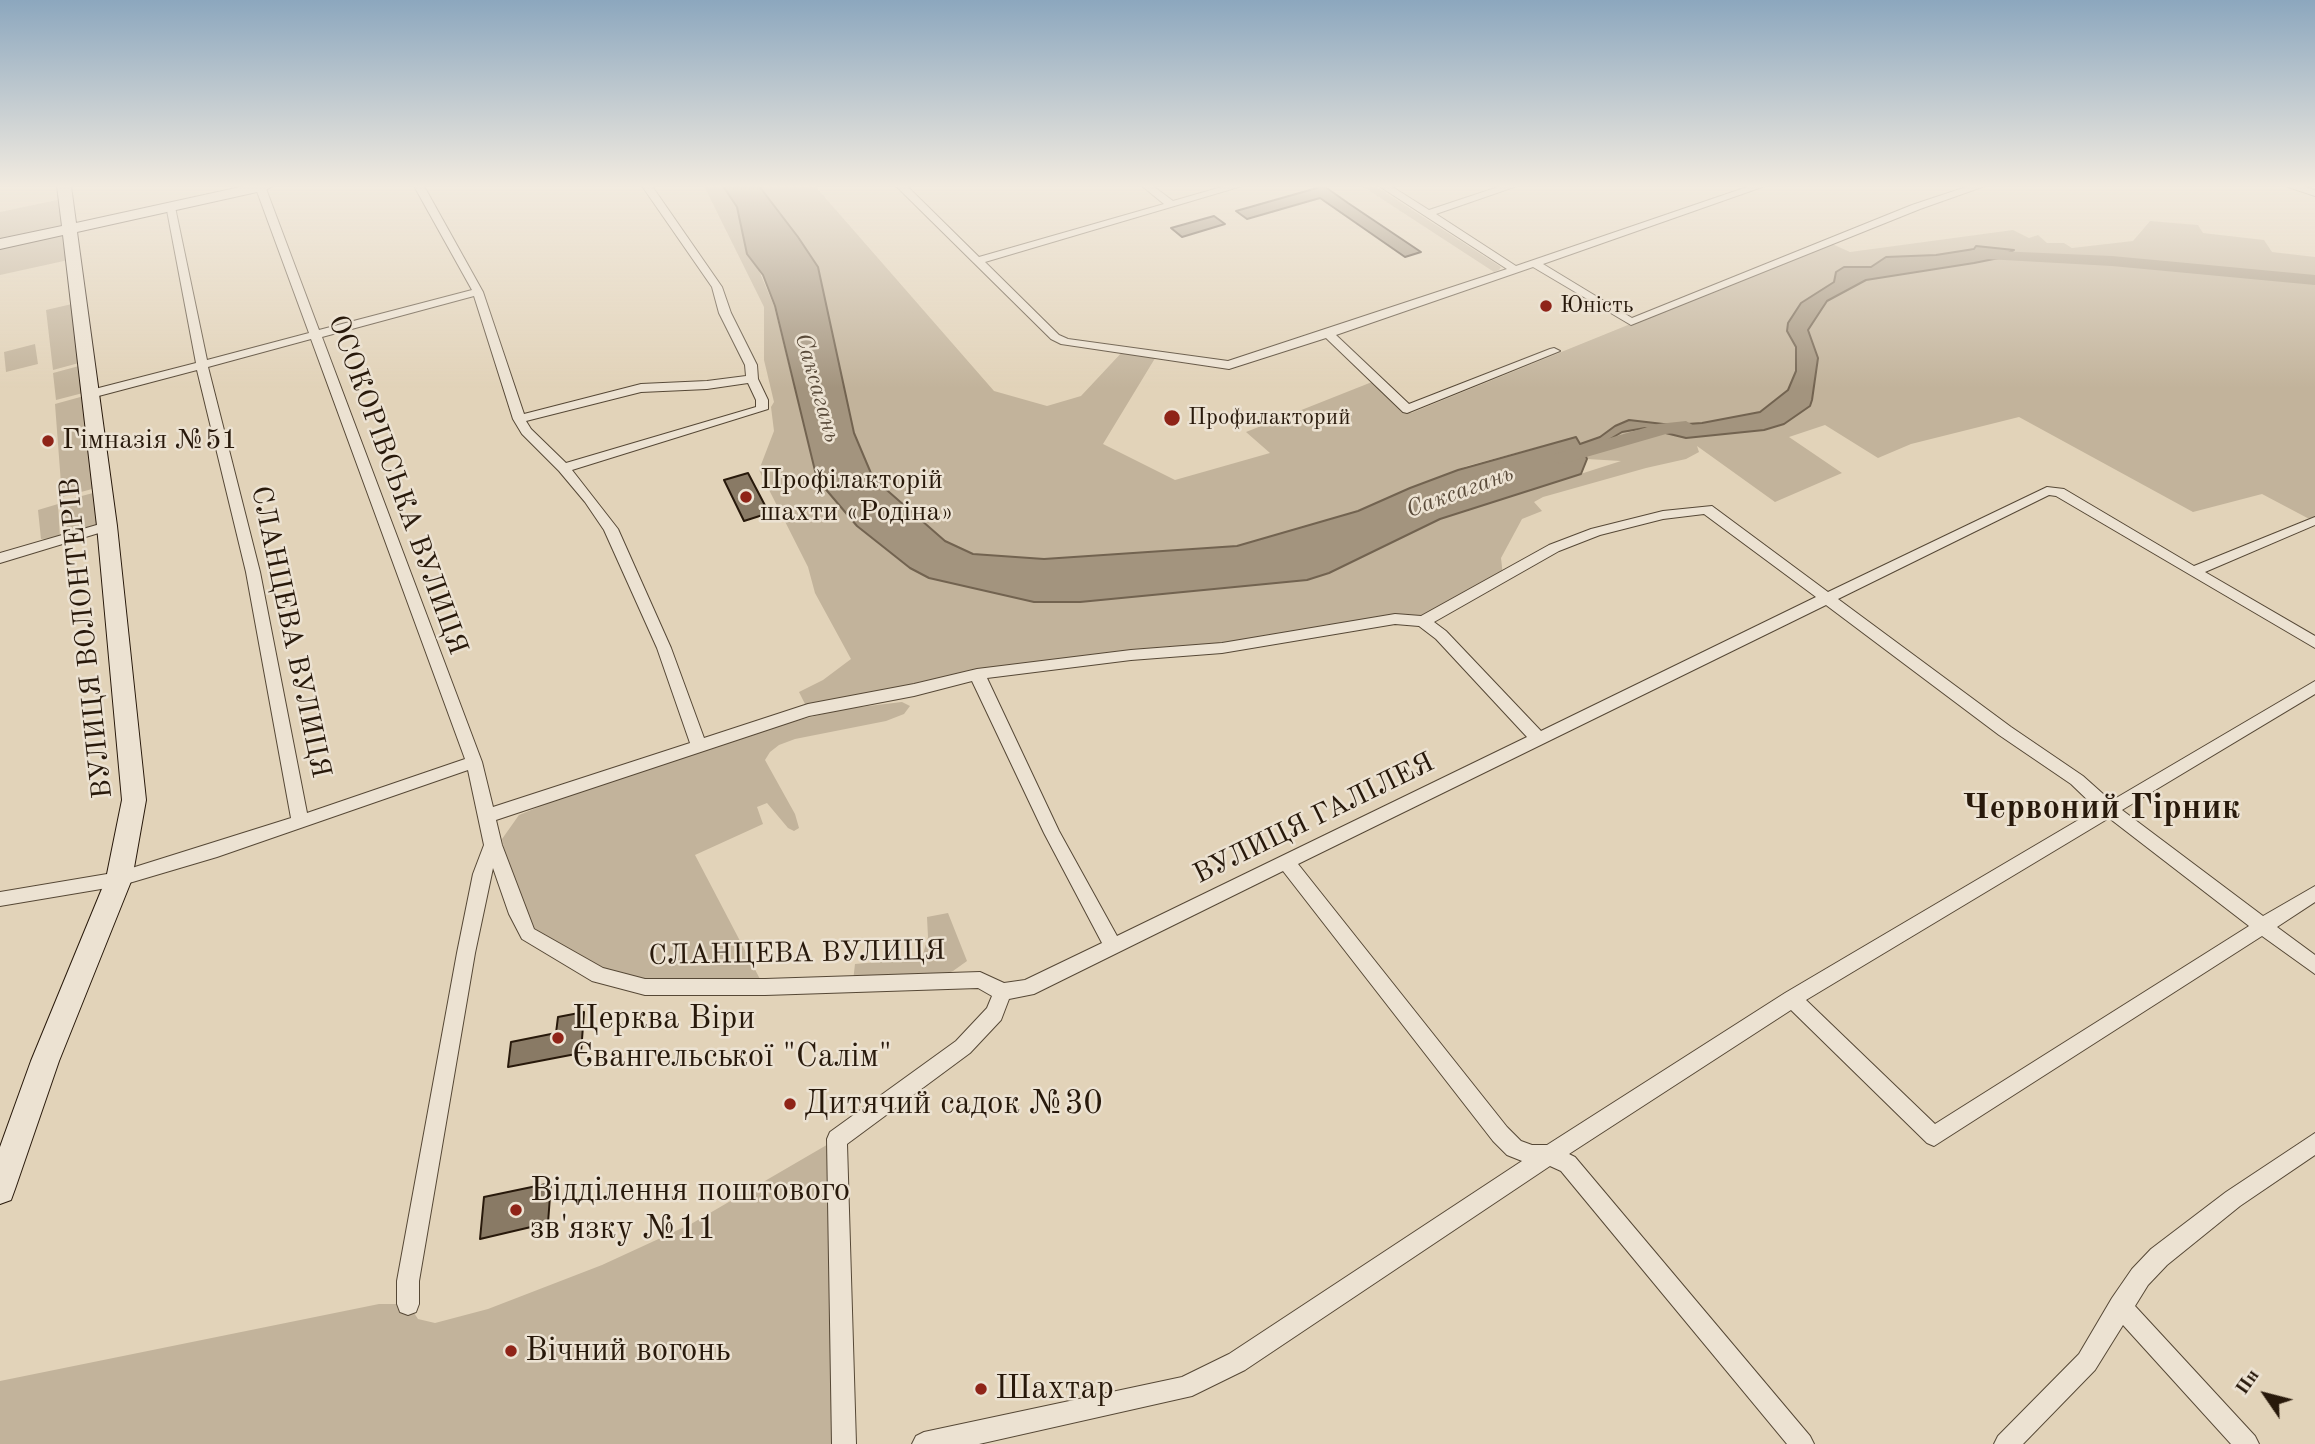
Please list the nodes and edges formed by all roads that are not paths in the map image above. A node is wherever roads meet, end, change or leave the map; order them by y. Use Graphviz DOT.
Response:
graph roads {
  1 [pos="73,253"];
  2 [pos="179,253"];
  3 [pos="286,253"];
  4 [pos="457,253"];
  5 [pos="694,253"];
  6 [pos="969,253"];
  7 [pos="1003,253"];
  8 [pos="1488,253"];
  9 [pos="1562,253"];
  10 [pos="1801,253"];
  11 [pos="977,261"];
  12 [pos="1534,263"];
  13 [pos="1514,270"];
  14 [pos="478,292"];
  15 [pos="1328,334"];
  16 [pos="316,335"];
  17 [pos="1554,351"];
  18 [pos="202,365"];
  19 [pos="752,379"];
  20 [pos="90,394"];
  21 [pos="519,419"];
  22 [pos="564,468"];
  23 [pos="2313,520"];
  24 [pos="107,526"];
  25 [pos="0,558"];
  26 [pos="2194,571"];
  27 [pos="1827,599"];
  28 [pos="1423,621"];
  29 [pos="2315,643"];
  30 [pos="977,674"];
  31 [pos="2315,687"];
  32 [pos="1538,738"];
  33 [pos="699,747"];
  34 [pos="474,762"];
  35 [pos="2109,808"];
  36 [pos="486,816"];
  37 [pos="300,822"];
  38 [pos="493,845"];
  39 [pos="1287,863"];
  40 [pos="119,879"];
  41 [pos="2315,892"];
  42 [pos="0,899"];
  43 [pos="2263,926"];
  44 [pos="1113,946"];
  45 [pos="2315,966"];
  46 [pos="1003,992"];
  47 [pos="1792,999"];
  48 [pos="2315,1143"];
  49 [pos="1549,1155"];
  50 [pos="0,1189"];
  51 [pos="408,1304"];
  52 [pos="2120,1306"];
  53 [pos="844,1444"];
  54 [pos="923,1444"];
  55 [pos="1802,1444"];
  56 [pos="2006,1444"];
  57 [pos="2246,1444"];
  1 -- 20 [label="street, ВУЛИЦЯ ВОЛОНТЕРІВ"];
  2 -- 18 [label="street, СЛАНЦЕВА ВУЛИЦЯ"];
  3 -- 16 [label="street, ОСОКОРІВСЬКА ВУЛИЦЯ"];
  4 -- 14 [label="street"];
  5 -- 19 [label="street"];
  6 -- 11 [label="street"];
  7 -- 11 [label="street"];
  8 -- 13 [label="street"];
  9 -- 12 [label="street"];
  10 -- 12 [label="street"];
  11 -- 15 [label="street"];
  12 -- 13 [label="street"];
  13 -- 15 [label="street"];
  14 -- 16 [label="street"];
  14 -- 21 [label="street"];
  15 -- 17 [label="street"];
  16 -- 18 [label="street"];
  16 -- 34 [label="street, ОСОКОРІВСЬКА ВУЛИЦЯ"];
  18 -- 20 [label="street"];
  18 -- 37 [label="street, СЛАНЦЕВА ВУЛИЦЯ"];
  19 -- 21 [label="street"];
  19 -- 22 [label="street"];
  20 -- 24 [label="street, ВУЛИЦЯ ВОЛОНТЕРІВ"];
  21 -- 22 [label="street"];
  22 -- 33 [label="street"];
  23 -- 26 [label="street"];
  24 -- 25 [label="street"];
  24 -- 40 [label="street, ВУЛИЦЯ ВОЛОНТЕРІВ"];
  26 -- 27 [label="street, ВУЛИЦЯ ГАЛІЛЕЯ"];
  26 -- 29 [label="street"];
  27 -- 28 [label="street"];
  27 -- 32 [label="street, ВУЛИЦЯ ГАЛІЛЕЯ"];
  27 -- 35 [label="street"];
  28 -- 30 [label="street"];
  28 -- 32 [label="street"];
  30 -- 33 [label="street"];
  30 -- 44 [label="street"];
  31 -- 35 [label="street"];
  32 -- 39 [label="street, ВУЛИЦЯ ГАЛІЛЕЯ"];
  33 -- 36 [label="street"];
  34 -- 36 [label="street, СЛАНЦЕВА ВУЛИЦЯ"];
  34 -- 37 [label="street, СЛАНЦЕВА ВУЛИЦЯ"];
  35 -- 43 [label="street"];
  35 -- 47 [label="street"];
  36 -- 38 [label="street, СЛАНЦЕВА ВУЛИЦЯ"];
  37 -- 40 [label="street, СЛАНЦЕВА ВУЛИЦЯ"];
  38 -- 46 [label="street, СЛАНЦЕВА ВУЛИЦЯ"];
  38 -- 51 [label="street"];
  39 -- 44 [label="street, ВУЛИЦЯ ГАЛІЛЕЯ"];
  39 -- 49 [label="street"];
  40 -- 42 [label="street, СЛАНЦЕВА ВУЛИЦЯ"];
  40 -- 50 [label="street, ВУЛИЦЯ ВОЛОНТЕРІВ"];
  41 -- 43 [label="street"];
  43 -- 45 [label="street"];
  43 -- 47 [label="street"];
  44 -- 46 [label="street, ВУЛИЦЯ ГАЛІЛЕЯ"];
  46 -- 53 [label="street"];
  47 -- 49 [label="street"];
  48 -- 52 [label="street"];
  49 -- 54 [label="street"];
  49 -- 55 [label="street"];
  52 -- 56 [label="street"];
  52 -- 57 [label="street"];
}
